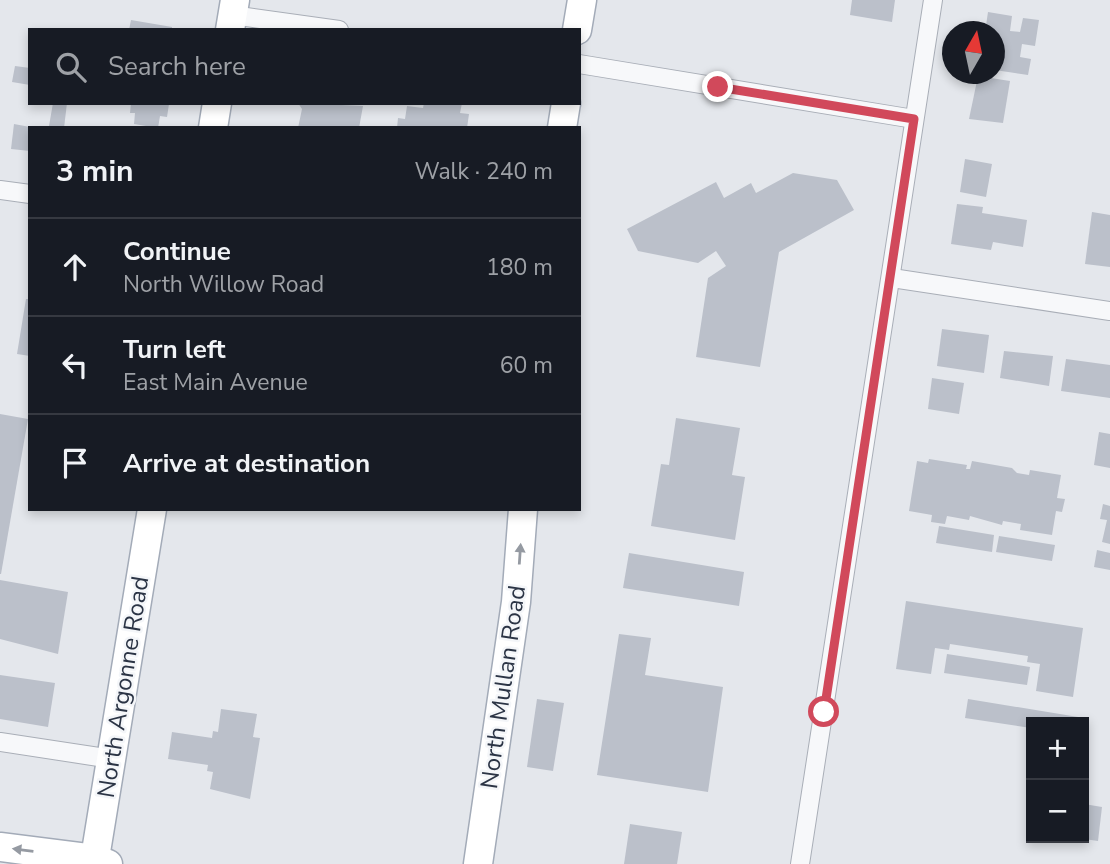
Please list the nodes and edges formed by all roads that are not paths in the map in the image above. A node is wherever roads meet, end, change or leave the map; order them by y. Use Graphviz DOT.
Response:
graph roads {
  1 [pos="582,0"];
  2 [pos="933,0"];
  3 [pos="232,15"];
  4 [pos="324,28"];
  5 [pos="577,28"];
  6 [pos="581,64"];
  7 [pos="217,105"];
  8 [pos="566,105"];
  9 [pos="914,119"];
  10 [pos="213,126"];
  11 [pos="562,126"];
  12 [pos="0,190"];
  13 [pos="28,194"];
  14 [pos="892,278"];
  15 [pos="1110,311"];
  16 [pos="152,511"];
  17 [pos="523,511"];
  18 [pos="0,742"];
  19 [pos="112,759"];
  20 [pos="0,847"];
  21 [pos="99,862"];
  22 [pos="478,864"];
  23 [pos="800,864"];
  1 -- 5 [label="main road"];
  2 -- 9 [label="street"];
  3 -- 4 [label="street"];
  6 -- 9 [label="street"];
  7 -- 10 [label="main road"];
  8 -- 11 [label="main road"];
  9 -- 14 [label="street"];
  12 -- 13 [label="street"];
  14 -- 15 [label="street"];
  14 -- 23 [label="street"];
  16 -- 19 [label="main road, North Argonne Road"];
  22 -- 17 [label="main road, North Mullan Road, one-way"];
  18 -- 19 [label="street"];
  19 -- 21 [label="main road, North Argonne Road"];
  21 -- 20 [label="main road, one-way"];
}
